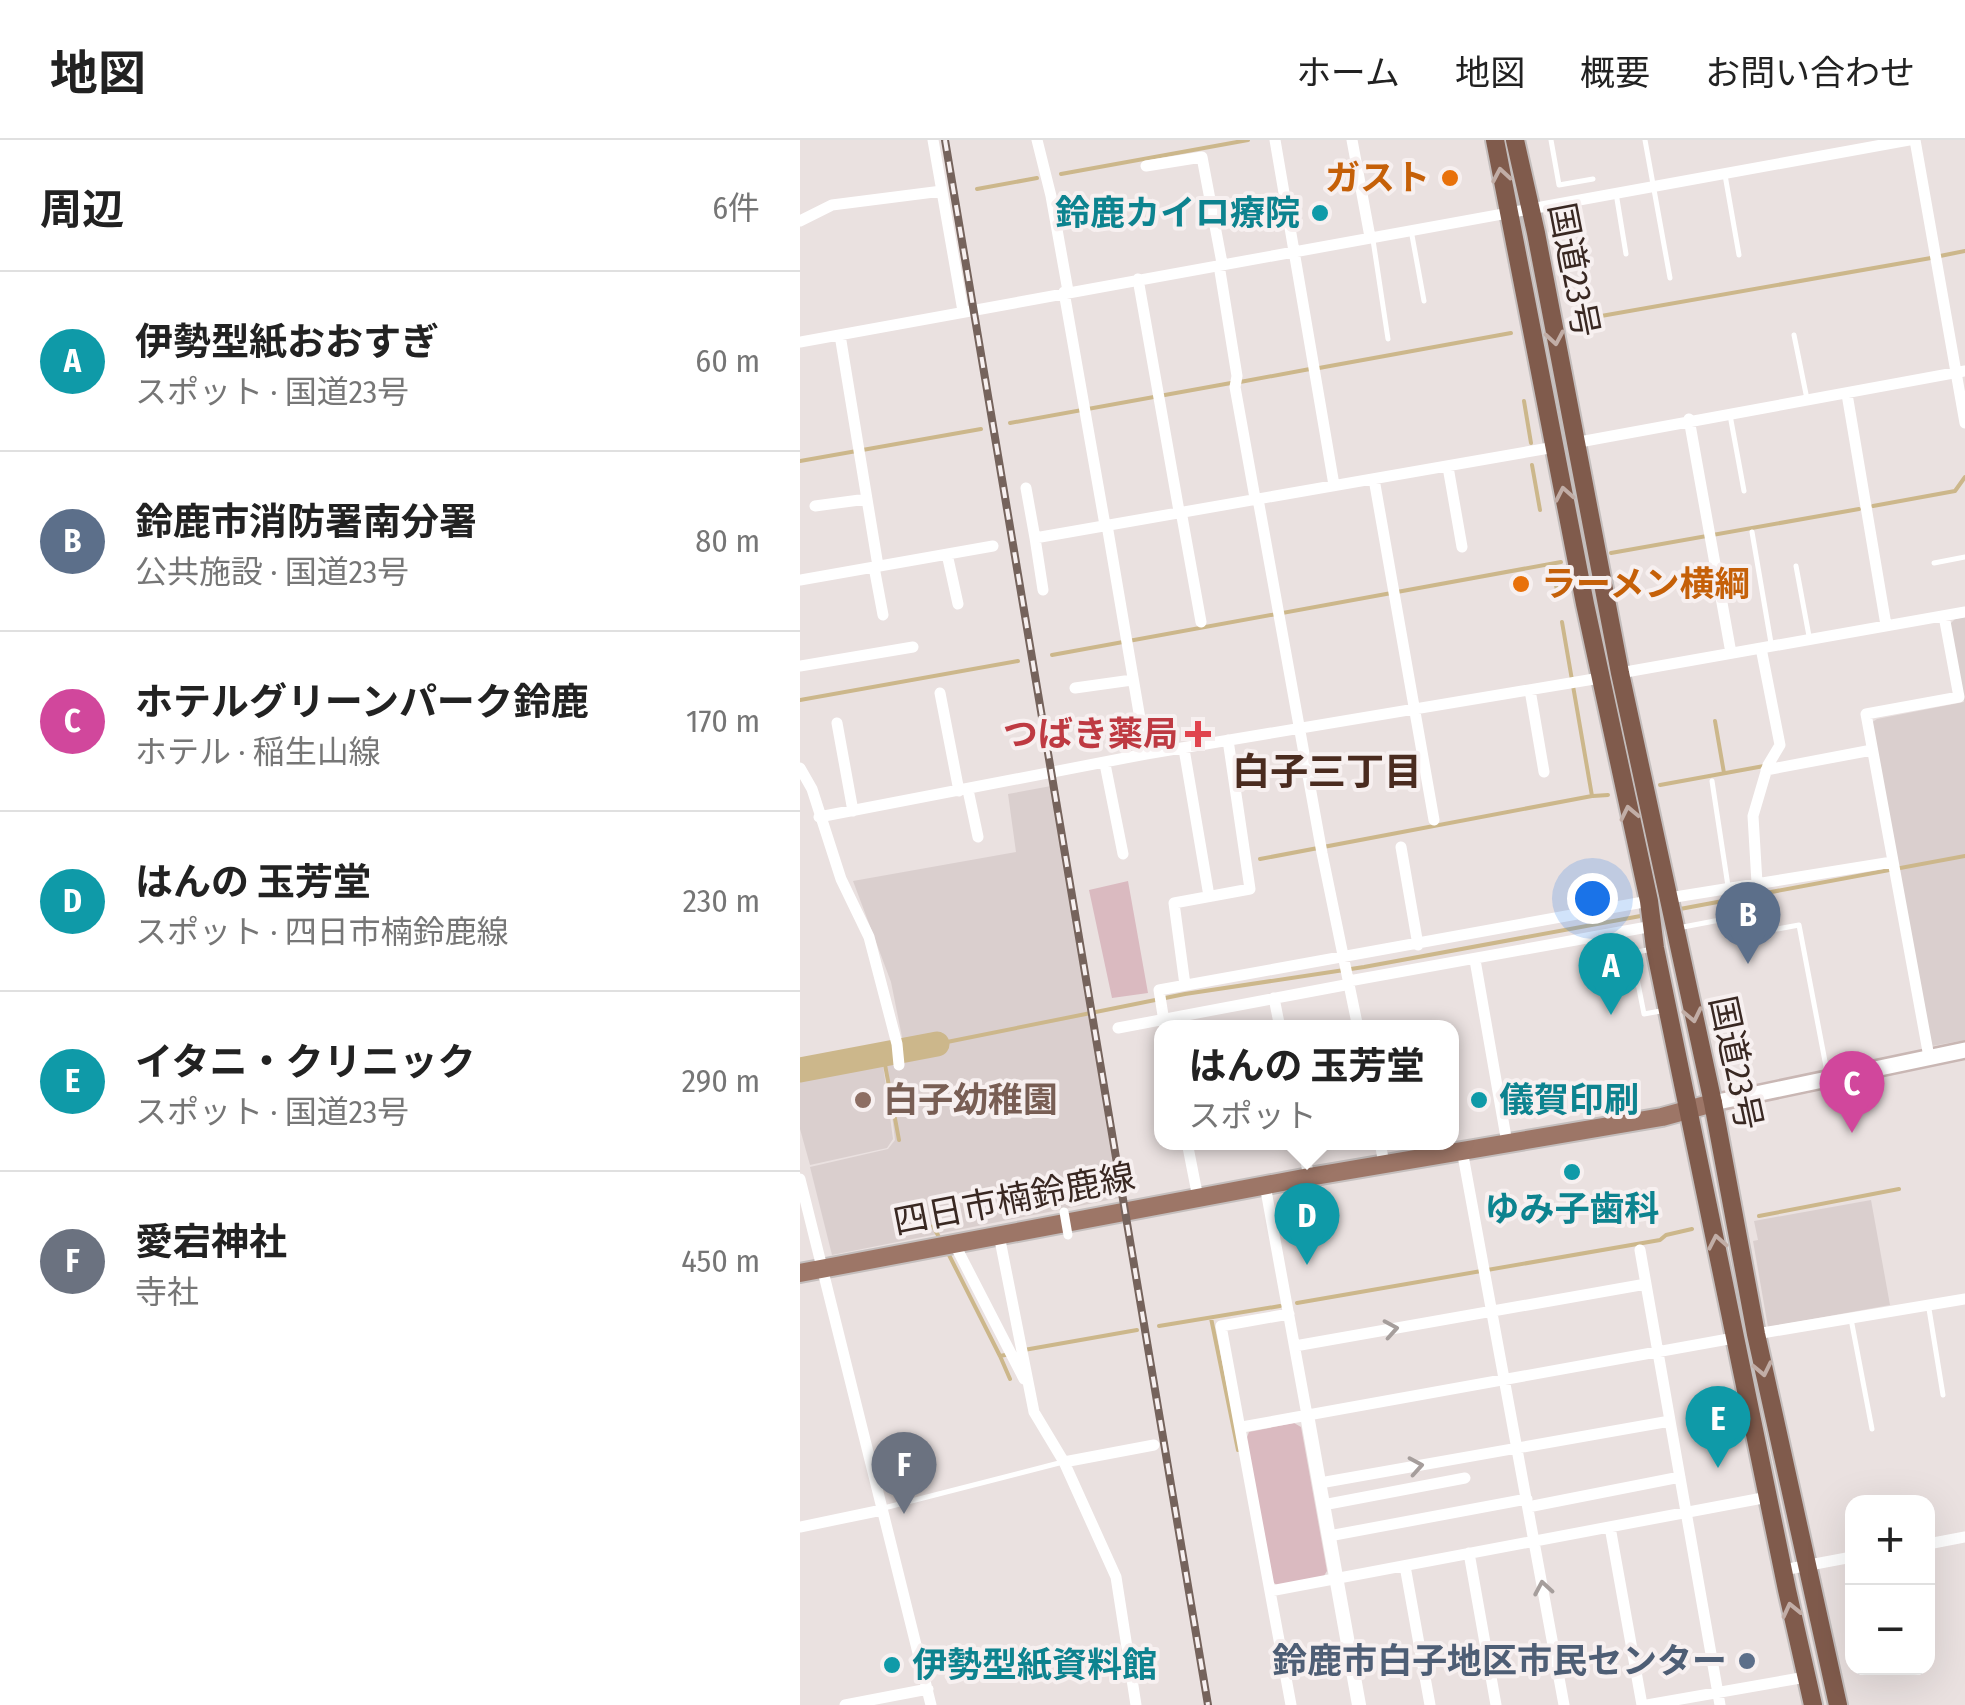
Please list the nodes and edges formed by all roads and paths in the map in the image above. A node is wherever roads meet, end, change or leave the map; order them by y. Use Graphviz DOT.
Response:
graph roads {
  1 [pos="933,140"];
  2 [pos="1036,140"];
  3 [pos="1352,140"];
  4 [pos="1495,140"];
  5 [pos="1515,140"];
  6 [pos="1551,140"];
  7 [pos="1645,140"];
  8 [pos="1912,140"];
  9 [pos="1276,142"];
  10 [pos="1146,166"];
  11 [pos="1725,174"];
  12 [pos="1593,179"];
  13 [pos="1654,187"];
  14 [pos="942,191"];
  15 [pos="1616,193"];
  16 [pos="1528,209"];
  17 [pos="1508,212"];
  18 [pos="800,221"];
  19 [pos="1411,230"];
  20 [pos="1371,237"];
  21 [pos="1294,250"];
  22 [pos="1626,254"];
  23 [pos="1739,255"];
  24 [pos="1220,264"];
  25 [pos="1670,278"];
  26 [pos="1138,279"];
  27 [pos="1066,292"];
  28 [pos="1424,301"];
  29 [pos="963,311"];
  30 [pos="1794,335"];
  31 [pos="840,336"];
  32 [pos="1388,339"];
  33 [pos="800,342"];
  34 [pos="1961,372"];
  35 [pos="1847,394"];
  36 [pos="1807,399"];
  37 [pos="1730,412"];
  38 [pos="1689,419"];
  39 [pos="1965,423"];
  40 [pos="1574,442"];
  41 [pos="1555,448"];
  42 [pos="1448,467"];
  43 [pos="1374,479"];
  44 [pos="1334,485"];
  45 [pos="1026,488"];
  46 [pos="1744,491"];
  47 [pos="867,499"];
  48 [pos="1257,499"];
  49 [pos="816,506"];
  50 [pos="1180,511"];
  51 [pos="1106,525"];
  52 [pos="1752,532"];
  53 [pos="1034,538"];
  54 [pos="992,546"];
  55 [pos="1462,547"];
  56 [pos="947,554"];
  57 [pos="1965,556"];
  58 [pos="1934,562"];
  59 [pos="876,566"];
  60 [pos="1796,566"];
  61 [pos="800,580"];
  62 [pos="1043,590"];
  63 [pos="958,604"];
  64 [pos="1965,612"];
  65 [pos="883,615"];
  66 [pos="1944,616"];
  67 [pos="1201,622"];
  68 [pos="1886,625"];
  69 [pos="1809,639"];
  70 [pos="913,647"];
  71 [pos="1766,647"];
  72 [pos="1732,653"];
  73 [pos="800,666"];
  74 [pos="1620,674"];
  75 [pos="1600,678"];
  76 [pos="1132,680"];
  77 [pos="1075,688"];
  78 [pos="1530,690"];
  79 [pos="940,693"];
  80 [pos="1416,710"];
  81 [pos="837,722"];
  82 [pos="1300,730"];
  83 [pos="1228,740"];
  84 [pos="1184,748"];
  85 [pos="1872,750"];
  86 [pos="1146,754"];
  87 [pos="1106,764"];
  88 [pos="800,768"];
  89 [pos="1766,770"];
  90 [pos="1544,772"];
  91 [pos="1712,781"];
  92 [pos="964,790"];
  93 [pos="853,810"];
  94 [pos="819,817"];
  95 [pos="1434,820"];
  96 [pos="978,837"];
  97 [pos="1402,847"];
  98 [pos="1123,854"];
  99 [pos="1892,862"];
  100 [pos="1758,883"];
  101 [pos="1729,888"];
  102 [pos="1209,896"];
  103 [pos="1650,912"];
  104 [pos="1672,912"];
  105 [pos="1418,944"];
  106 [pos="1344,958"];
  107 [pos="1475,960"];
  108 [pos="1349,981"];
  109 [pos="1186,985"];
  110 [pos="1274,998"];
  111 [pos="1164,1020"];
  112 [pos="1278,1020"];
  113 [pos="1356,1020"];
  114 [pos="1154,1022"];
  115 [pos="1118,1028"];
  116 [pos="1965,1050"];
  117 [pos="1929,1057"];
  118 [pos="899,1066"];
  119 [pos="1828,1080"];
  120 [pos="1713,1103"];
  121 [pos="1690,1108"];
  122 [pos="1507,1142"];
  123 [pos="1189,1150"];
  124 [pos="1304,1150"];
  125 [pos="1381,1150"];
  126 [pos="1462,1150"];
  127 [pos="1384,1164"];
  128 [pos="1309,1177"];
  129 [pos="800,1179"];
  130 [pos="1265,1185"];
  131 [pos="1198,1198"];
  132 [pos="820,1200"];
  133 [pos="807,1205"];
  134 [pos="1064,1212"];
  135 [pos="1068,1234"];
  136 [pos="1000,1235"];
  137 [pos="954,1244"];
  138 [pos="1640,1250"];
  139 [pos="823,1268"];
  140 [pos="800,1273"];
  141 [pos="1646,1284"];
  142 [pos="1965,1299"];
  143 [pos="1928,1306"];
  144 [pos="1288,1309"];
  145 [pos="1492,1311"];
  146 [pos="1852,1318"];
  147 [pos="1756,1334"];
  148 [pos="1734,1338"];
  149 [pos="1295,1346"];
  150 [pos="1657,1351"];
  151 [pos="1015,1352"];
  152 [pos="1504,1378"];
  153 [pos="1943,1395"];
  154 [pos="1307,1416"];
  155 [pos="1670,1420"];
  156 [pos="1242,1427"];
  157 [pos="1872,1429"];
  158 [pos="1154,1445"];
  159 [pos="1517,1448"];
  160 [pos="1064,1462"];
  161 [pos="1465,1478"];
  162 [pos="1680,1478"];
  163 [pos="1320,1483"];
  164 [pos="1768,1497"];
  165 [pos="1528,1503"];
  166 [pos="1323,1505"];
  167 [pos="882,1510"];
  168 [pos="1686,1512"];
  169 [pos="800,1527"];
  170 [pos="1610,1527"];
  171 [pos="1329,1536"];
  172 [pos="1965,1538"];
  173 [pos="1534,1540"];
  174 [pos="1935,1543"];
  175 [pos="1468,1553"];
  176 [pos="1845,1558"];
  177 [pos="1405,1566"];
  178 [pos="1806,1566"];
  179 [pos="1783,1570"];
  180 [pos="1336,1579"];
  181 [pos="1270,1591"];
  182 [pos="1806,1677"];
  183 [pos="928,1688"];
  184 [pos="1719,1698"];
  185 [pos="844,1705"];
  186 [pos="931,1705"];
  187 [pos="1136,1705"];
  188 [pos="1291,1705"];
  189 [pos="1359,1705"];
  190 [pos="1430,1705"];
  191 [pos="1496,1705"];
  192 [pos="1564,1705"];
  193 [pos="1645,1705"];
  194 [pos="1814,1705"];
  195 [pos="1838,1705"];
  1 -- 14 [label="street"];
  2 -- 27 [label="street"];
  3 -- 20 [label="street"];
  17 -- 4 [label="highway, 国道23号, one-way"];
  5 -- 16 [label="highway, 国道23号"];
  6 -- 12 [label="lane"];
  7 -- 13 [label="lane"];
  8 -- 11 [label="street"];
  8 -- 34 [label="street"];
  9 -- 21 [label="street"];
  10 -- 24 [label="street"];
  11 -- 13 [label="street"];
  11 -- 23 [label="lane"];
  13 -- 15 [label="street"];
  13 -- 25 [label="lane"];
  14 -- 18 [label="street"];
  14 -- 29 [label="street"];
  15 -- 16 [label="street"];
  15 -- 22 [label="lane"];
  16 -- 17 [label="street"];
  16 -- 40 [label="highway, 国道23号, one-way"];
  17 -- 19 [label="street"];
  17 -- 41 [label="highway, 国道23号"];
  19 -- 20 [label="street"];
  19 -- 28 [label="lane"];
  20 -- 21 [label="street"];
  20 -- 32 [label="lane"];
  21 -- 24 [label="street"];
  21 -- 44 [label="street"];
  24 -- 26 [label="street"];
  24 -- 48 [label="street"];
  26 -- 27 [label="street"];
  26 -- 50 [label="street"];
  27 -- 29 [label="street"];
  27 -- 51 [label="street"];
  29 -- 31 [label="street"];
  30 -- 36 [label="lane"];
  31 -- 33 [label="street"];
  31 -- 47 [label="street"];
  34 -- 35 [label="street"];
  34 -- 39 [label="street"];
  35 -- 36 [label="street"];
  35 -- 68 [label="street"];
  36 -- 37 [label="street"];
  37 -- 38 [label="street"];
  37 -- 46 [label="lane"];
  38 -- 40 [label="street"];
  38 -- 72 [label="street"];
  40 -- 74 [label="highway, 国道23号"];
  41 -- 42 [label="street"];
  75 -- 41 [label="highway, 国道23号, one-way"];
  42 -- 43 [label="street"];
  42 -- 55 [label="street"];
  43 -- 44 [label="street"];
  43 -- 80 [label="street"];
  44 -- 48 [label="street"];
  45 -- 53 [label="street"];
  47 -- 49 [label="street"];
  47 -- 59 [label="street"];
  48 -- 50 [label="street"];
  48 -- 82 [label="street"];
  50 -- 51 [label="street"];
  50 -- 67 [label="street"];
  51 -- 53 [label="street"];
  51 -- 76 [label="street"];
  52 -- 71 [label="lane"];
  53 -- 62 [label="street"];
  54 -- 56 [label="street"];
  56 -- 59 [label="street"];
  56 -- 63 [label="street"];
  57 -- 58 [label="lane"];
  59 -- 61 [label="street"];
  59 -- 65 [label="street"];
  60 -- 69 [label="lane"];
  64 -- 66 [label="street"];
  66 -- 68 [label="street"];
  66 -- 85 [label="street"];
  68 -- 69 [label="street"];
  69 -- 71 [label="street"];
  70 -- 73 [label="street"];
  71 -- 72 [label="street"];
  71 -- 89 [label="street"];
  72 -- 74 [label="street"];
  74 -- 104 [label="highway, 国道23号"];
  75 -- 78 [label="street"];
  103 -- 75 [label="highway, 国道23号, one-way"];
  76 -- 77 [label="street"];
  76 -- 86 [label="street"];
  78 -- 80 [label="street"];
  78 -- 90 [label="street"];
  79 -- 92 [label="street"];
  80 -- 82 [label="street"];
  80 -- 95 [label="street"];
  81 -- 93 [label="street"];
  82 -- 83 [label="street"];
  82 -- 106 [label="street"];
  83 -- 84 [label="street"];
  83 -- 102 [label="street"];
  84 -- 86 [label="street"];
  84 -- 102 [label="street"];
  85 -- 89 [label="street"];
  85 -- 99 [label="street"];
  86 -- 87 [label="street"];
  87 -- 92 [label="street"];
  87 -- 98 [label="street"];
  88 -- 94 [label="street"];
  89 -- 100 [label="street"];
  91 -- 101 [label="lane"];
  92 -- 93 [label="street"];
  92 -- 96 [label="street"];
  93 -- 94 [label="street"];
  94 -- 118 [label="street"];
  97 -- 105 [label="street"];
  99 -- 100 [label="street"];
  99 -- 117 [label="street"];
  100 -- 101 [label="street"];
  101 -- 104 [label="street"];
  102 -- 109 [label="street"];
  103 -- 105 [label="street"];
  103 -- 107 [label="street"];
  103 -- 121 [label="highway, 国道23号"];
  104 -- 119 [label="lane"];
  104 -- 120 [label="highway, 国道23号, one-way"];
  105 -- 106 [label="street"];
  106 -- 108 [label="street"];
  106 -- 109 [label="street"];
  107 -- 108 [label="street"];
  107 -- 122 [label="street"];
  108 -- 110 [label="street"];
  108 -- 113 [label="street"];
  109 -- 111 [label="street"];
  110 -- 111 [label="street"];
  110 -- 112 [label="street"];
  114 -- 115 [label="street"];
  116 -- 117 [label="main road"];
  117 -- 119 [label="main road"];
  119 -- 120 [label="main road"];
  120 -- 121 [label="main road, 四日市楠鈴鹿線"];
  120 -- 147 [label="highway, 国道23号"];
  121 -- 122 [label="main road, 四日市楠鈴鹿線"];
  148 -- 121 [label="highway, 国道23号, one-way"];
  122 -- 126 [label="main road, 四日市楠鈴鹿線"];
  123 -- 131 [label="street"];
  124 -- 128 [label="street"];
  125 -- 127 [label="street"];
  126 -- 127 [label="main road, 四日市楠鈴鹿線"];
  126 -- 145 [label="street"];
  127 -- 128 [label="main road, 四日市楠鈴鹿線"];
  128 -- 130 [label="main road, 四日市楠鈴鹿線"];
  129 -- 133 [label="street"];
  130 -- 131 [label="main road, 四日市楠鈴鹿線"];
  130 -- 144 [label="street"];
  131 -- 136 [label="main road, 四日市楠鈴鹿線"];
  132 -- 133 [label="lane"];
  133 -- 139 [label="street"];
  134 -- 135 [label="street, bridge"];
  136 -- 137 [label="main road, 四日市楠鈴鹿線"];
  136 -- 151 [label="street"];
  137 -- 139 [label="main road, 四日市楠鈴鹿線"];
  137 -- 151 [label="street"];
  138 -- 141 [label="street"];
  139 -- 140 [label="main road, 四日市楠鈴鹿線"];
  139 -- 167 [label="street"];
  141 -- 145 [label="street"];
  141 -- 150 [label="street"];
  142 -- 143 [label="street"];
  143 -- 146 [label="street"];
  143 -- 153 [label="lane"];
  144 -- 149 [label="street"];
  144 -- 156 [label="street"];
  149 -- 145 [label="street, one-way"];
  145 -- 152 [label="street"];
  146 -- 147 [label="street"];
  146 -- 157 [label="lane"];
  147 -- 178 [label="highway, 国道23号, one-way"];
  148 -- 150 [label="street"];
  148 -- 164 [label="highway, 国道23号"];
  149 -- 154 [label="street"];
  150 -- 152 [label="street"];
  150 -- 155 [label="street"];
  151 -- 160 [label="street"];
  152 -- 154 [label="street"];
  152 -- 159 [label="street"];
  154 -- 156 [label="street"];
  154 -- 163 [label="street"];
  155 -- 159 [label="street"];
  155 -- 162 [label="street"];
  156 -- 181 [label="street"];
  158 -- 160 [label="street"];
  163 -- 159 [label="street, one-way"];
  159 -- 165 [label="street"];
  160 -- 167 [label="lane"];
  160 -- 187 [label="street"];
  161 -- 166 [label="street"];
  162 -- 165 [label="street"];
  162 -- 168 [label="street"];
  163 -- 166 [label="street"];
  164 -- 168 [label="street"];
  164 -- 179 [label="highway, 国道23号"];
  165 -- 171 [label="street"];
  165 -- 173 [label="street"];
  166 -- 171 [label="street"];
  167 -- 169 [label="street"];
  167 -- 183 [label="street"];
  168 -- 170 [label="street"];
  168 -- 184 [label="street"];
  170 -- 173 [label="street"];
  170 -- 193 [label="street"];
  171 -- 180 [label="street"];
  172 -- 174 [label="street"];
  173 -- 175 [label="street"];
  192 -- 173 [label="street, one-way"];
  175 -- 177 [label="street"];
  175 -- 191 [label="street"];
  176 -- 178 [label="street"];
  177 -- 180 [label="street"];
  177 -- 190 [label="street"];
  178 -- 179 [label="street"];
  178 -- 195 [label="highway, 国道23号"];
  182 -- 179 [label="highway, 国道23号, one-way"];
  180 -- 181 [label="street"];
  180 -- 189 [label="street"];
  181 -- 188 [label="street"];
  182 -- 184 [label="street"];
  182 -- 194 [label="highway, 国道23号"];
  183 -- 185 [label="street"];
  183 -- 186 [label="street"];
  184 -- 193 [label="street"];
}
